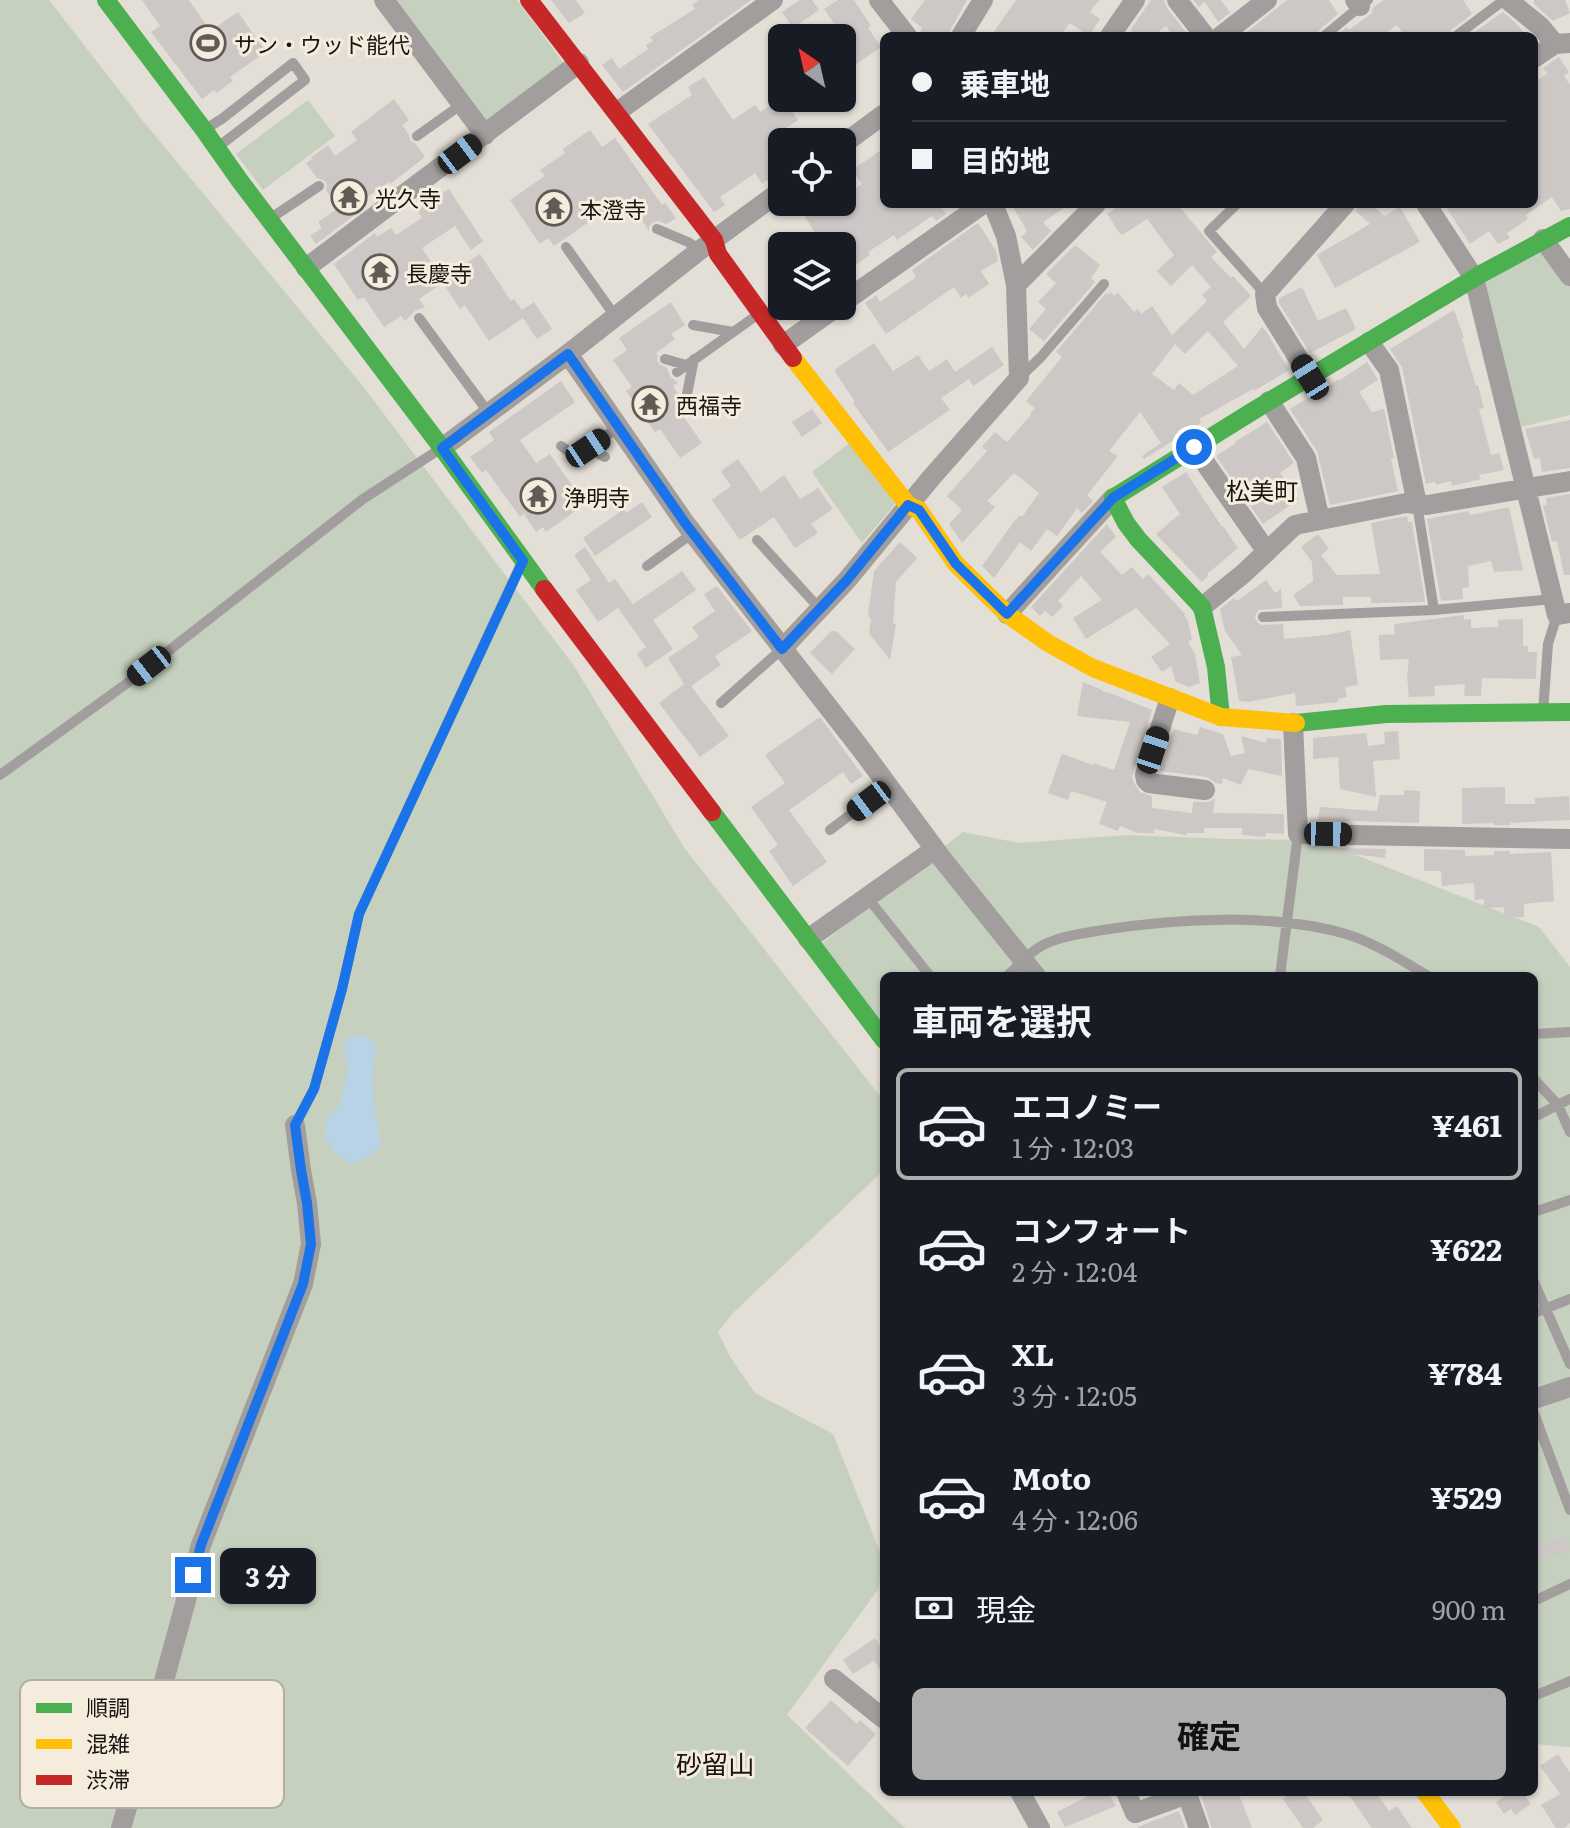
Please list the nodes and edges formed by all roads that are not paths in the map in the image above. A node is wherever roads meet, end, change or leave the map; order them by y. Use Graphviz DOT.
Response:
graph roads {
  1 [pos="106,0"];
  2 [pos="384,0"];
  3 [pos="529,0"];
  4 [pos="773,0"];
  5 [pos="879,0"];
  6 [pos="983,0"];
  7 [pos="1135,0"];
  8 [pos="1177,0"];
  9 [pos="1506,0"];
  10 [pos="1264,1"];
  11 [pos="1361,2"];
  12 [pos="904,32"];
  13 [pos="963,32"];
  14 [pos="1117,32"];
  15 [pos="1202,32"];
  16 [pos="1226,32"];
  17 [pos="1328,32"];
  18 [pos="1462,32"];
  19 [pos="1563,43"];
  20 [pos="1538,56"];
  21 [pos="579,63"];
  22 [pos="462,104"];
  23 [pos="617,112"];
  24 [pos="880,117"];
  25 [pos="204,130"];
  26 [pos="485,135"];
  27 [pos="856,135"];
  28 [pos="417,136"];
  29 [pos="216,148"];
  30 [pos="319,186"];
  31 [pos="768,200"];
  32 [pos="977,208"];
  33 [pos="995,208"];
  34 [pos="1092,208"];
  35 [pos="1233,208"];
  36 [pos="1341,208"];
  37 [pos="1429,208"];
  38 [pos="269,219"];
  39 [pos="1570,226"];
  40 [pos="657,229"];
  41 [pos="1543,239"];
  42 [pos="707,245"];
  43 [pos="566,247"];
  44 [pos="306,268"];
  45 [pos="1570,276"];
  46 [pos="1474,278"];
  47 [pos="1104,284"];
  48 [pos="1016,285"];
  49 [pos="856,294"];
  50 [pos="1265,294"];
  51 [pos="760,313"];
  52 [pos="615,316"];
  53 [pos="419,318"];
  54 [pos="819,320"];
  55 [pos="693,325"];
  56 [pos="733,332"];
  57 [pos="1369,342"];
  58 [pos="783,345"];
  59 [pos="568,354"];
  60 [pos="665,359"];
  61 [pos="686,365"];
  62 [pos="1310,377"];
  63 [pos="1019,378"];
  64 [pos="687,394"];
  65 [pos="1269,401"];
  66 [pos="488,412"];
  67 [pos="619,427"];
  68 [pos="561,446"];
  69 [pos="1194,447"];
  70 [pos="442,448"];
  71 [pos="588,448"];
  72 [pos="605,457"];
  73 [pos="1570,481"];
  74 [pos="1527,489"];
  75 [pos="1113,498"];
  76 [pos="1417,504"];
  77 [pos="908,505"];
  78 [pos="1320,520"];
  79 [pos="693,533"];
  80 [pos="757,540"];
  81 [pos="1267,552"];
  82 [pos="523,561"];
  83 [pos="647,566"];
  84 [pos="1202,607"];
  85 [pos="820,609"];
  86 [pos="1560,609"];
  87 [pos="1434,610"];
  88 [pos="1007,614"];
  89 [pos="1263,617"];
  90 [pos="782,649"];
  91 [pos="1170,698"];
  92 [pos="721,703"];
  93 [pos="1570,712"];
  94 [pos="1543,713"];
  95 [pos="1221,717"];
  96 [pos="1293,723"];
  97 [pos="0,775"];
  98 [pos="888,786"];
  99 [pos="1205,790"];
  100 [pos="830,830"];
  101 [pos="1298,834"];
  102 [pos="1570,839"];
  103 [pos="935,849"];
  104 [pos="867,897"];
  105 [pos="1286,923"];
  106 [pos="808,939"];
  107 [pos="1030,968"];
  108 [pos="927,972"];
  109 [pos="1280,972"];
  110 [pos="1421,972"];
  111 [pos="1570,1032"];
  112 [pos="1538,1034"];
  113 [pos="880,1035"];
  114 [pos="1538,1083"];
  115 [pos="1570,1099"];
  116 [pos="1558,1105"];
  117 [pos="1538,1115"];
  118 [pos="295,1125"];
  119 [pos="1570,1132"];
  120 [pos="1570,1200"];
  121 [pos="1538,1211"];
  122 [pos="1538,1291"];
  123 [pos="1570,1299"];
  124 [pos="1546,1308"];
  125 [pos="1538,1311"];
  126 [pos="1570,1364"];
  127 [pos="1570,1387"];
  128 [pos="1538,1398"];
  129 [pos="1538,1424"];
  130 [pos="1570,1510"];
  131 [pos="1570,1584"];
  132 [pos="1538,1599"];
  133 [pos="834,1679"];
  134 [pos="164,1680"];
  135 [pos="1570,1681"];
  136 [pos="1538,1694"];
  137 [pos="880,1716"];
  138 [pos="1022,1796"];
  139 [pos="1128,1796"];
  140 [pos="1182,1796"];
  141 [pos="1188,1796"];
  142 [pos="1428,1796"];
  143 [pos="127,1808"];
  144 [pos="121,1828"];
  145 [pos="1040,1828"];
  146 [pos="1199,1828"];
  147 [pos="1452,1828"];
  1 -- 25 [label="street"];
  2 -- 22 [label="street"];
  3 -- 21 [label="street"];
  4 -- 23 [label="street"];
  5 -- 12 [label="street"];
  6 -- 13 [label="street"];
  7 -- 14 [label="street"];
  8 -- 15 [label="street"];
  9 -- 18 [label="lane"];
  9 -- 19 [label="street"];
  10 -- 16 [label="street"];
  11 -- 17 [label="lane"];
  19 -- 20 [label="street"];
  21 -- 23 [label="street"];
  21 -- 26 [label="street"];
  22 -- 26 [label="street"];
  22 -- 28 [label="lane"];
  23 -- 42 [label="street"];
  24 -- 27 [label="street"];
  25 -- 29 [label="street"];
  25 -- 29 [label="lane"];
  26 -- 44 [label="street"];
  29 -- 38 [label="street"];
  30 -- 38 [label="lane"];
  31 -- 42 [label="street"];
  32 -- 49 [label="street"];
  33 -- 48 [label="street"];
  34 -- 48 [label="street"];
  35 -- 50 [label="lane"];
  36 -- 50 [label="street"];
  37 -- 46 [label="street"];
  38 -- 44 [label="street"];
  39 -- 41 [label="street"];
  40 -- 42 [label="lane"];
  41 -- 45 [label="street"];
  41 -- 46 [label="street"];
  42 -- 51 [label="street"];
  42 -- 52 [label="street"];
  43 -- 52 [label="lane"];
  44 -- 70 [label="street"];
  46 -- 57 [label="street"];
  46 -- 74 [label="street"];
  47 -- 63 [label="lane"];
  48 -- 63 [label="street"];
  50 -- 62 [label="street"];
  51 -- 56 [label="lane"];
  51 -- 58 [label="street"];
  52 -- 59 [label="street"];
  53 -- 66 [label="lane"];
  54 -- 58 [label="street"];
  55 -- 56 [label="lane"];
  56 -- 61 [label="lane"];
  57 -- 62 [label="street"];
  57 -- 76 [label="street"];
  58 -- 77 [label="street"];
  59 -- 66 [label="street"];
  59 -- 67 [label="street"];
  60 -- 61 [label="lane"];
  61 -- 64 [label="lane"];
  62 -- 65 [label="street"];
  63 -- 77 [label="street"];
  65 -- 69 [label="street"];
  65 -- 78 [label="street"];
  66 -- 70 [label="street"];
  67 -- 71 [label="lane"];
  67 -- 79 [label="street"];
  68 -- 71 [label="lane"];
  69 -- 75 [label="street"];
  69 -- 81 [label="street"];
  70 -- 82 [label="street"];
  70 -- 97 [label="lane"];
  71 -- 72 [label="lane"];
  73 -- 74 [label="street"];
  74 -- 76 [label="street"];
  74 -- 86 [label="street"];
  75 -- 84 [label="street"];
  75 -- 88 [label="street"];
  76 -- 78 [label="street"];
  76 -- 87 [label="lane"];
  77 -- 85 [label="street"];
  77 -- 88 [label="street"];
  78 -- 81 [label="street"];
  79 -- 83 [label="lane"];
  79 -- 90 [label="street"];
  80 -- 85 [label="lane"];
  81 -- 84 [label="street"];
  82 -- 106 [label="street"];
  82 -- 118 [label="lane"];
  84 -- 95 [label="street"];
  85 -- 90 [label="street"];
  86 -- 87 [label="lane"];
  86 -- 94 [label="lane"];
  87 -- 89 [label="lane"];
  88 -- 91 [label="street"];
  90 -- 92 [label="lane"];
  90 -- 98 [label="street"];
  91 -- 95 [label="street"];
  91 -- 99 [label="street"];
  93 -- 94 [label="street"];
  94 -- 96 [label="street"];
  95 -- 96 [label="street"];
  96 -- 101 [label="street"];
  98 -- 100 [label="lane"];
  98 -- 103 [label="street"];
  101 -- 102 [label="street"];
  101 -- 105 [label="lane"];
  103 -- 104 [label="street"];
  103 -- 107 [label="street"];
  104 -- 106 [label="street"];
  104 -- 108 [label="lane"];
  105 -- 107 [label="lane"];
  105 -- 109 [label="lane"];
  105 -- 110 [label="lane"];
  106 -- 113 [label="street"];
  111 -- 112 [label="lane"];
  114 -- 116 [label="lane"];
  115 -- 116 [label="lane"];
  116 -- 117 [label="lane"];
  116 -- 119 [label="lane"];
  118 -- 134 [label="street"];
  120 -- 121 [label="lane"];
  122 -- 124 [label="lane"];
  123 -- 124 [label="lane"];
  124 -- 125 [label="lane"];
  124 -- 126 [label="lane"];
  127 -- 128 [label="street"];
  129 -- 130 [label="lane"];
  131 -- 132 [label="lane"];
  133 -- 137 [label="street"];
  135 -- 136 [label="lane"];
  138 -- 145 [label="street"];
  139 -- 140 [label="street"];
  141 -- 146 [label="street"];
  142 -- 147 [label="street"];
  143 -- 144 [label="street"];
}
